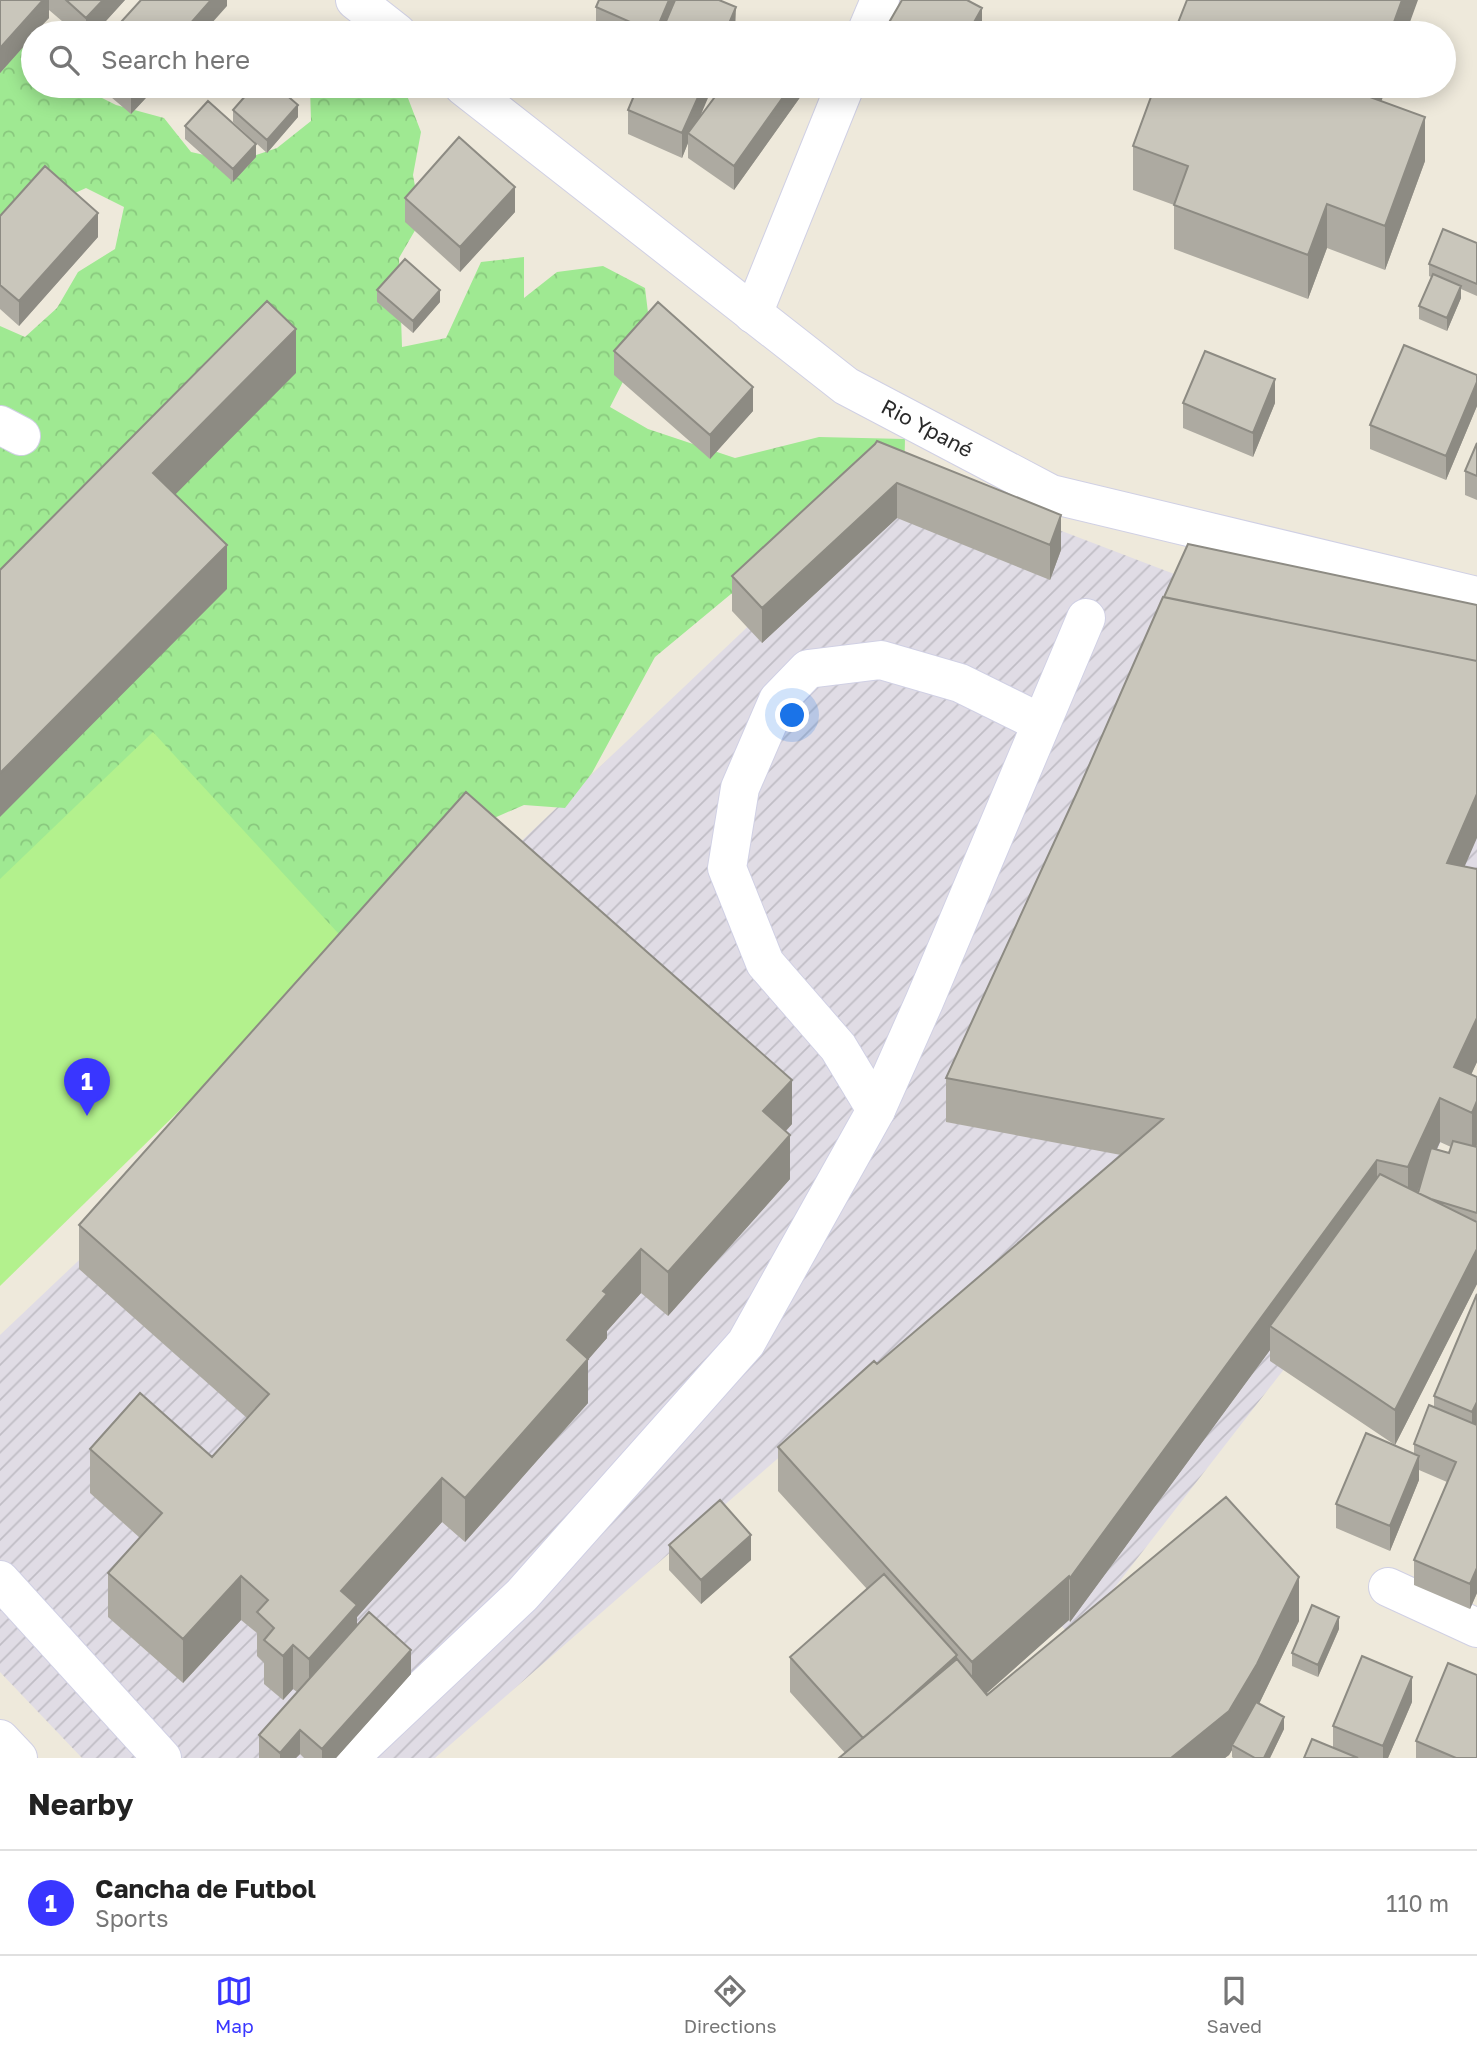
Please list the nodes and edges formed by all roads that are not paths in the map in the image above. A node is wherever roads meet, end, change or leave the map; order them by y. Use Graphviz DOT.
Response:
graph roads {
  1 [pos="355,0"];
  2 [pos="880,0"];
  3 [pos="382,21"];
  4 [pos="871,21"];
  5 [pos="478,98"];
  6 [pos="840,98"];
  7 [pos="753,314"];
  8 [pos="1477,596"];
  9 [pos="1086,618"];
  10 [pos="1041,723"];
  11 [pos="876,1110"];
  12 [pos="0,1580"];
  13 [pos="1388,1587"];
  14 [pos="1477,1628"];
  15 [pos="0,1739"];
  16 [pos="18,1758"];
  17 [pos="162,1758"];
  18 [pos="349,1758"];
  1 -- 3 [label="street"];
  2 -- 4 [label="street"];
  5 -- 7 [label="street, Rio Ypané"];
  6 -- 7 [label="street"];
  7 -- 8 [label="street, Rio Ypané"];
  9 -- 10 [label="street"];
  10 -- 11 [label="street"];
  10 -- 11 [label="street"];
  11 -- 18 [label="street"];
  12 -- 17 [label="street"];
  13 -- 14 [label="street"];
  15 -- 16 [label="street"];
}
